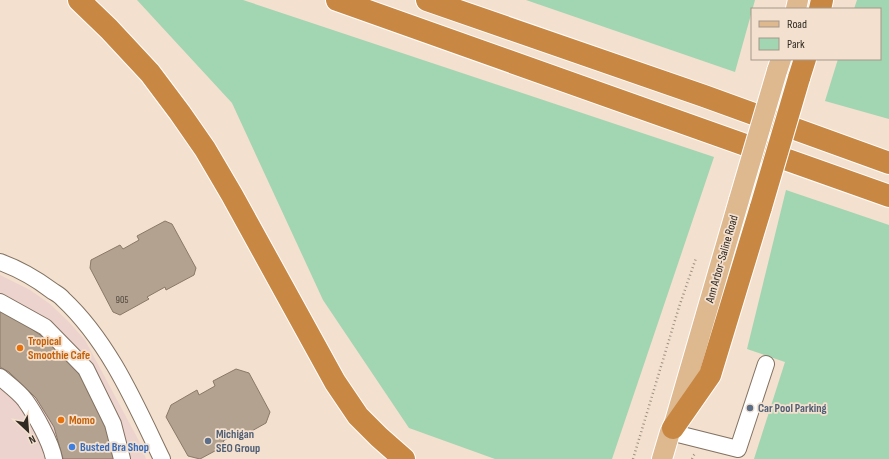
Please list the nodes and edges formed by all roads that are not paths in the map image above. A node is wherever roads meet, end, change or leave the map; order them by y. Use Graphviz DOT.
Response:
graph roads {
  1 [pos="79,0"];
  2 [pos="336,0"];
  3 [pos="427,0"];
  4 [pos="779,65"];
  5 [pos="802,68"];
  6 [pos="823,140"];
  7 [pos="889,149"];
  8 [pos="889,163"];
  9 [pos="889,196"];
  10 [pos="0,262"];
  11 [pos="0,302"];
  12 [pos="766,364"];
  13 [pos="0,377"];
  14 [pos="671,430"];
  15 [pos="54,459"];
  16 [pos="122,459"];
  17 [pos="162,459"];
  18 [pos="404,459"];
  19 [pos="662,459"];
  1 -- 18 [label="highway"];
  2 -- 9 [label="highway"];
  3 -- 6 [label="highway"];
  4 -- 14 [label="main road, Ann Arbor-Saline Road, bridge"];
  5 -- 14 [label="highway, bridge"];
  6 -- 7 [label="highway"];
  6 -- 8 [label="highway"];
  10 -- 17 [label="street"];
  11 -- 16 [label="street"];
  12 -- 14 [label="street"];
  13 -- 15 [label="street"];
  14 -- 19 [label="main road, Ann Arbor-Saline Road"];
}
